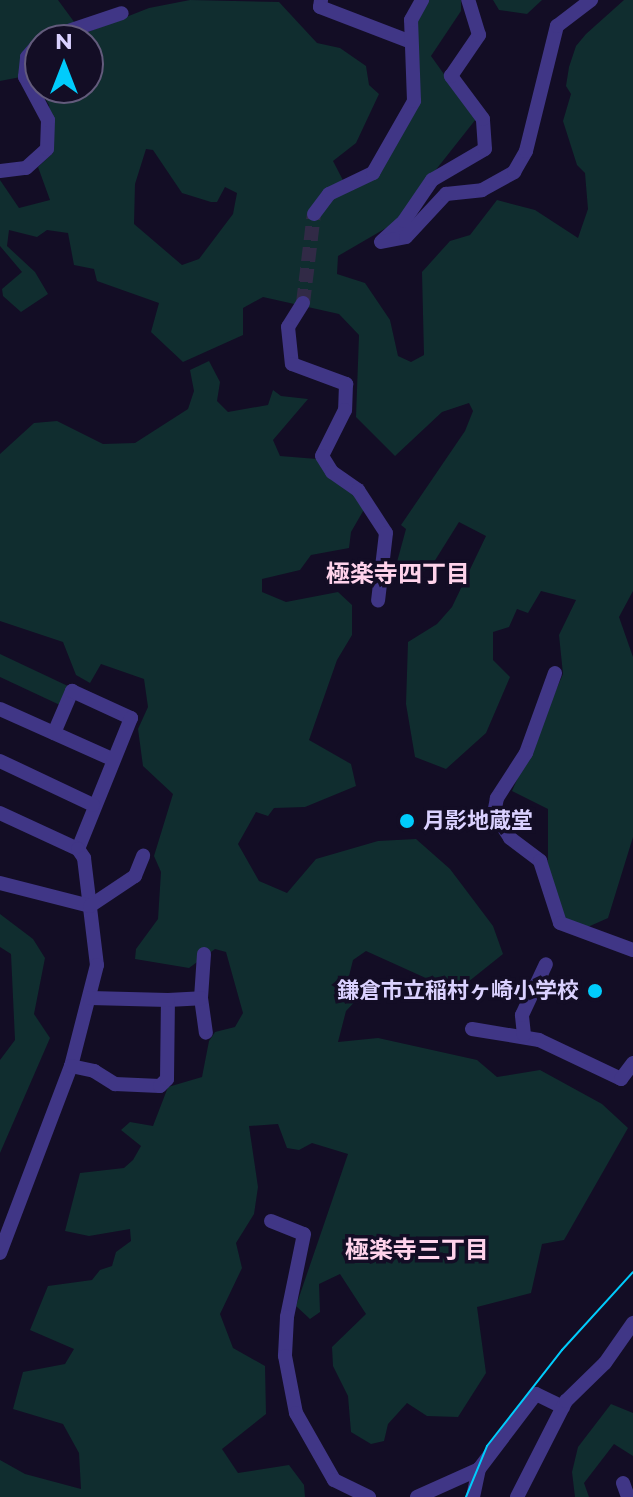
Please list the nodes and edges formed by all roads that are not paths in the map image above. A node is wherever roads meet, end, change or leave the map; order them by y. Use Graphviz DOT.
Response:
graph roads {
  1 [pos="321,0"];
  2 [pos="422,0"];
  3 [pos="468,0"];
  4 [pos="591,0"];
  5 [pos="122,13"];
  6 [pos="90,24"];
  7 [pos="411,42"];
  8 [pos="39,104"];
  9 [pos="0,171"];
  10 [pos="314,214"];
  11 [pos="303,303"];
  12 [pos="378,601"];
  13 [pos="555,673"];
  14 [pos="0,709"];
  15 [pos="54,733"];
  16 [pos="112,759"];
  17 [pos="0,761"];
  18 [pos="93,805"];
  19 [pos="0,813"];
  20 [pos="78,849"];
  21 [pos="143,856"];
  22 [pos="0,883"];
  23 [pos="90,906"];
  24 [pos="633,950"];
  25 [pos="204,954"];
  26 [pos="546,964"];
  27 [pos="90,998"];
  28 [pos="201,998"];
  29 [pos="168,1000"];
  30 [pos="472,1029"];
  31 [pos="206,1033"];
  32 [pos="524,1035"];
  33 [pos="633,1063"];
  34 [pos="71,1066"];
  35 [pos="271,1221"];
  36 [pos="0,1253"];
  37 [pos="633,1323"];
  38 [pos="563,1407"];
  39 [pos="479,1469"];
  40 [pos="369,1497"];
  41 [pos="417,1497"];
  42 [pos="473,1497"];
  43 [pos="517,1497"];
  1 -- 7 [label="street"];
  2 -- 7 [label="street"];
  3 -- 4 [label="street"];
  5 -- 6 [label="street"];
  7 -- 10 [label="street"];
  8 -- 9 [label="street"];
  11 -- 12 [label="street"];
  13 -- 24 [label="street"];
  14 -- 15 [label="street"];
  15 -- 16 [label="street"];
  15 -- 16 [label="street"];
  16 -- 18 [label="street"];
  17 -- 18 [label="street"];
  18 -- 20 [label="street"];
  19 -- 20 [label="street"];
  20 -- 23 [label="street"];
  21 -- 23 [label="street"];
  22 -- 23 [label="street"];
  23 -- 27 [label="street"];
  25 -- 28 [label="street"];
  26 -- 32 [label="street"];
  27 -- 29 [label="street"];
  27 -- 34 [label="street"];
  28 -- 29 [label="street"];
  28 -- 31 [label="street"];
  29 -- 34 [label="street"];
  30 -- 32 [label="street"];
  32 -- 33 [label="street"];
  34 -- 36 [label="street"];
  35 -- 40 [label="street"];
  37 -- 38 [label="street"];
  38 -- 39 [label="street"];
  38 -- 43 [label="street"];
  39 -- 41 [label="street"];
  39 -- 42 [label="street"];
}
